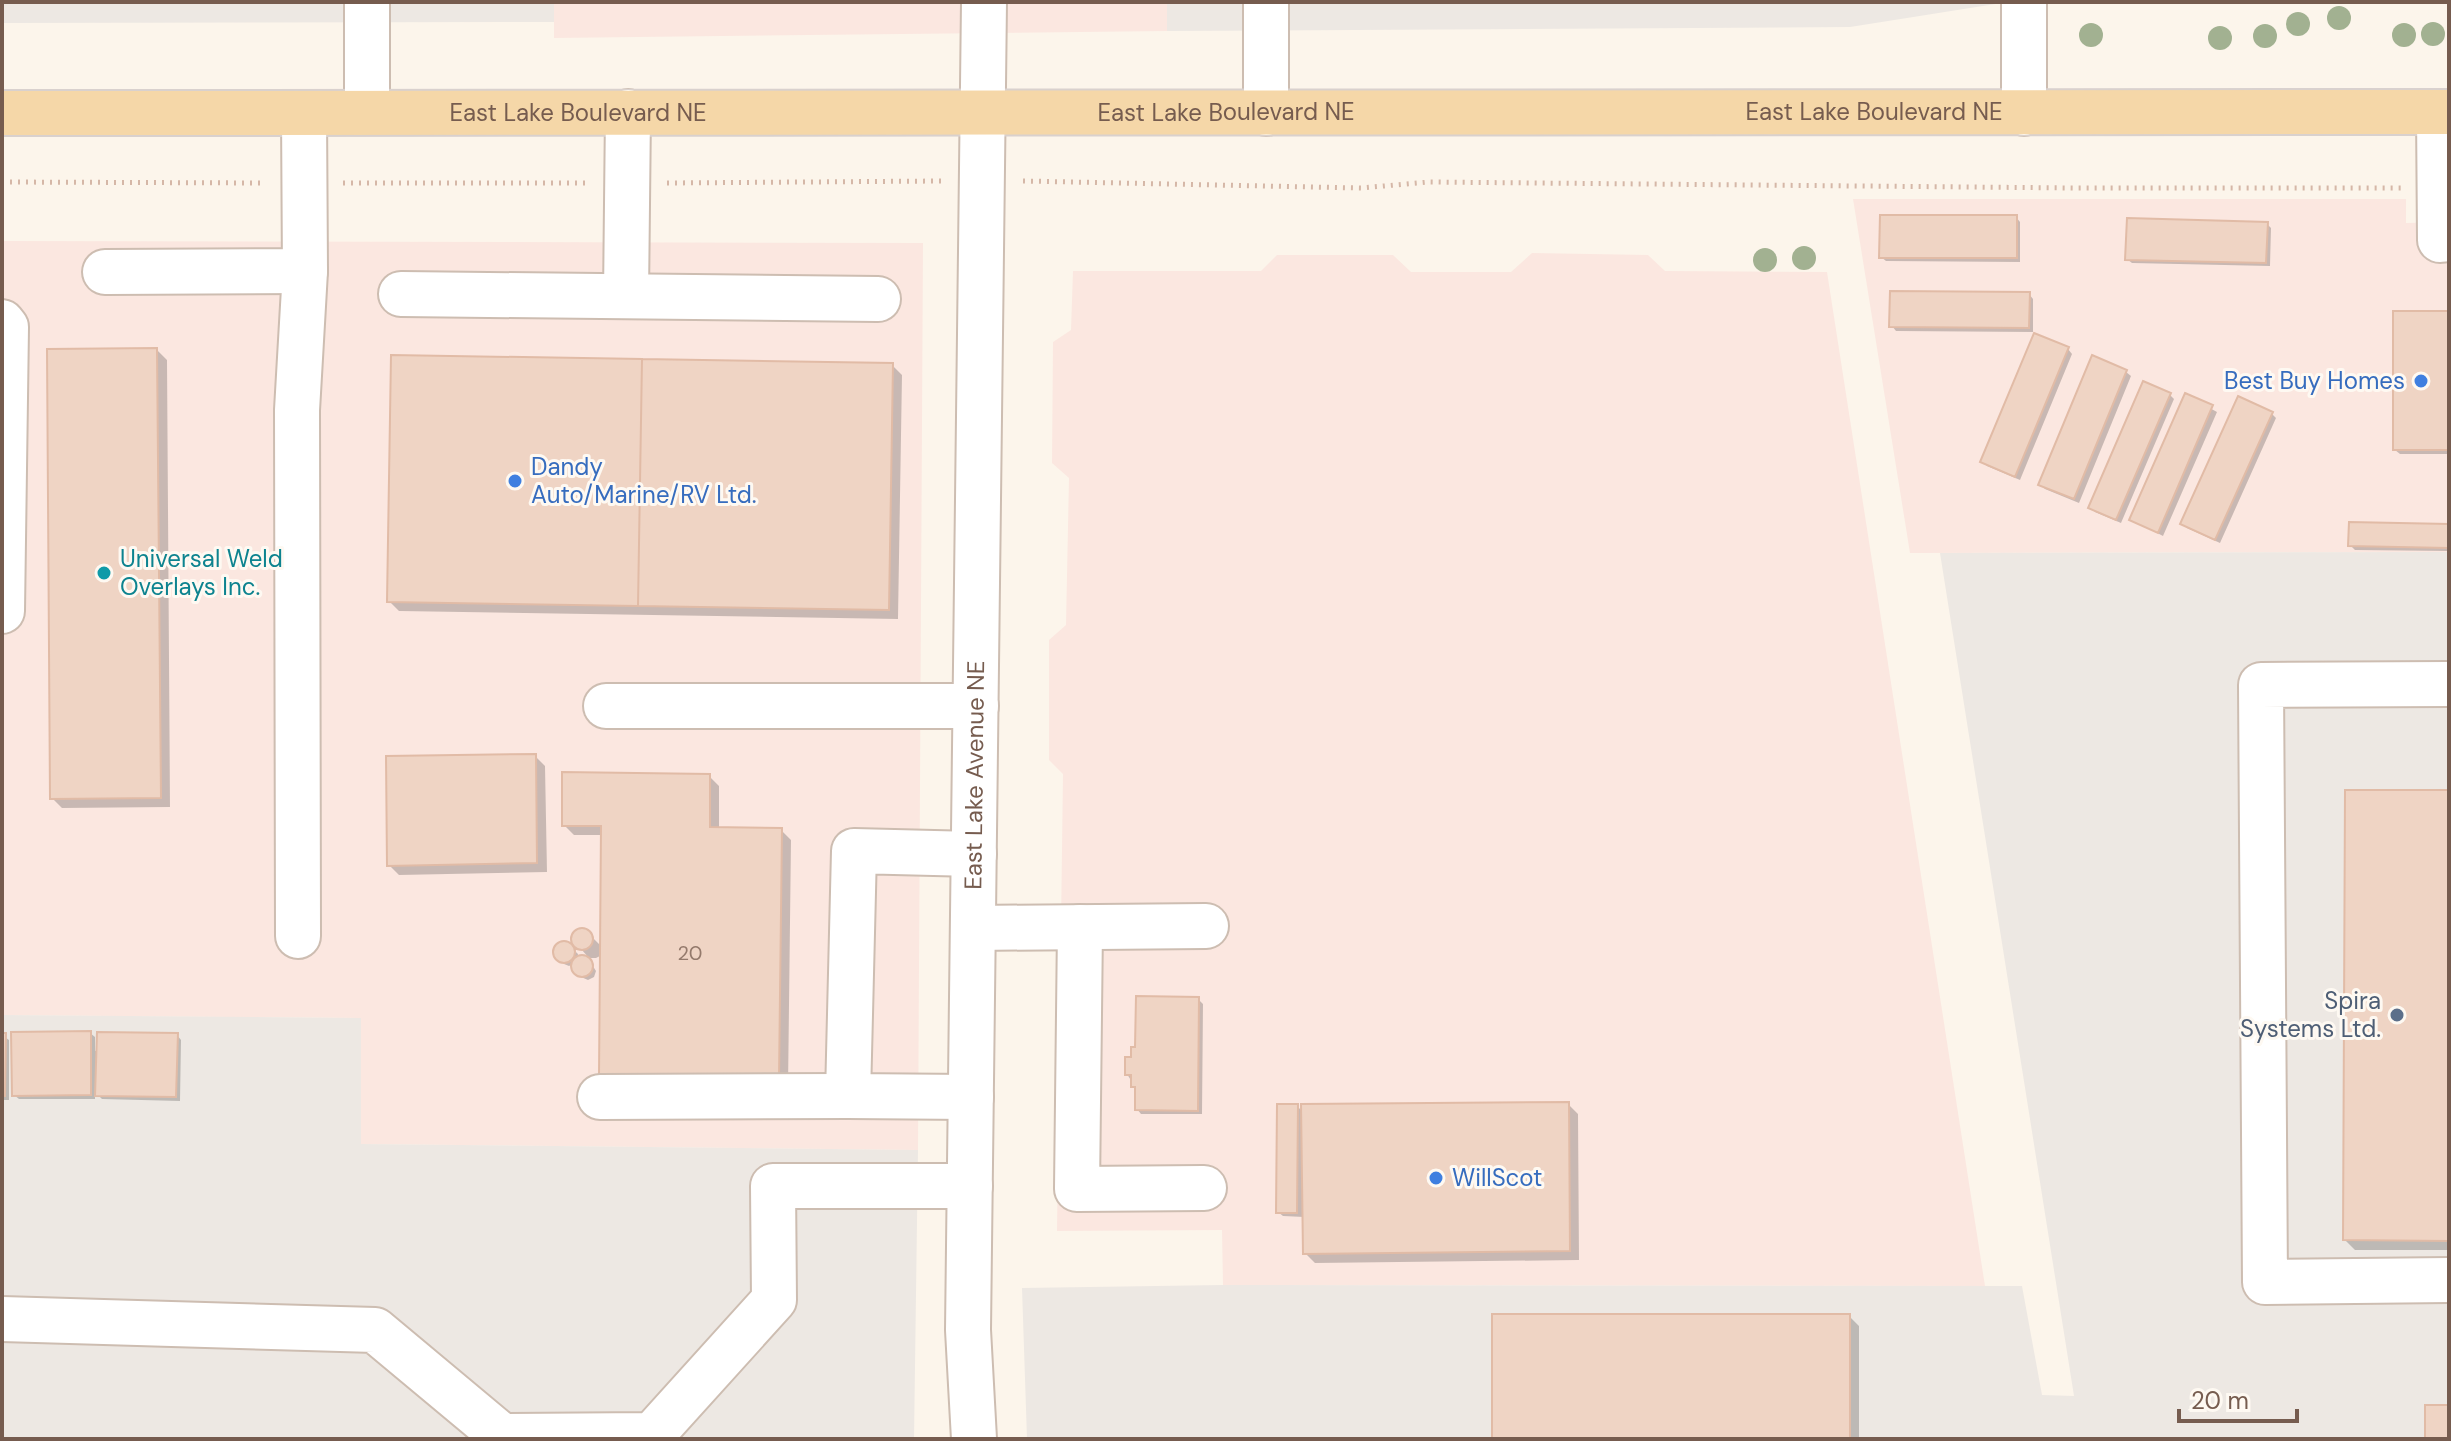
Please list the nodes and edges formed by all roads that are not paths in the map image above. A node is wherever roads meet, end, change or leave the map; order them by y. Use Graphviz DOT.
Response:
graph roads {
  1 [pos="367,2"];
  2 [pos="984,2"];
  3 [pos="1266,2"];
  4 [pos="2024,2"];
  5 [pos="367,112"];
  6 [pos="628,112"];
  7 [pos="2444,112"];
  8 [pos="2,113"];
  9 [pos="304,113"];
  10 [pos="984,113"];
  11 [pos="1266,113"];
  12 [pos="2024,113"];
  13 [pos="2449,239"];
  14 [pos="305,271"];
  15 [pos="105,272"];
  16 [pos="401,294"];
  17 [pos="626,296"];
  18 [pos="878,299"];
  19 [pos="2,322"];
  20 [pos="2,611"];
  21 [pos="2449,684"];
  22 [pos="606,706"];
  23 [pos="976,706"];
  24 [pos="974,854"];
  25 [pos="1206,926"];
  26 [pos="1080,927"];
  27 [pos="974,928"];
  28 [pos="298,936"];
  29 [pos="848,1096"];
  30 [pos="600,1097"];
  31 [pos="971,1097"];
  32 [pos="970,1186"];
  33 [pos="1204,1188"];
  34 [pos="2449,1280"];
  35 [pos="2,1319"];
  36 [pos="652,1437"];
  37 [pos="500,1438"];
  38 [pos="974,1439"];
  1 -- 5 [label="street"];
  2 -- 10 [label="street, East Lake Avenue NE"];
  3 -- 11 [label="street"];
  4 -- 12 [label="street"];
  5 -- 6 [label="main road, East Lake Boulevard NE"];
  5 -- 9 [label="main road, East Lake Boulevard NE"];
  6 -- 10 [label="main road, East Lake Boulevard NE"];
  6 -- 17 [label="street"];
  7 -- 12 [label="main road, East Lake Boulevard NE"];
  7 -- 13 [label="street"];
  8 -- 9 [label="main road, East Lake Boulevard NE"];
  9 -- 14 [label="street"];
  10 -- 11 [label="main road, East Lake Boulevard NE"];
  10 -- 23 [label="street, East Lake Avenue NE"];
  11 -- 12 [label="main road, East Lake Boulevard NE"];
  14 -- 15 [label="street"];
  14 -- 28 [label="street"];
  16 -- 17 [label="street"];
  17 -- 18 [label="street"];
  19 -- 20 [label="street"];
  21 -- 34 [label="street"];
  22 -- 23 [label="street"];
  23 -- 24 [label="street, East Lake Avenue NE"];
  24 -- 27 [label="street, East Lake Avenue NE"];
  24 -- 29 [label="street"];
  25 -- 26 [label="street"];
  26 -- 27 [label="street"];
  26 -- 33 [label="street"];
  27 -- 31 [label="street, East Lake Avenue NE"];
  29 -- 30 [label="street"];
  29 -- 31 [label="street"];
  31 -- 32 [label="street, East Lake Avenue NE"];
  32 -- 36 [label="street"];
  32 -- 38 [label="street, East Lake Avenue NE"];
  35 -- 37 [label="street"];
  36 -- 37 [label="street"];
}
